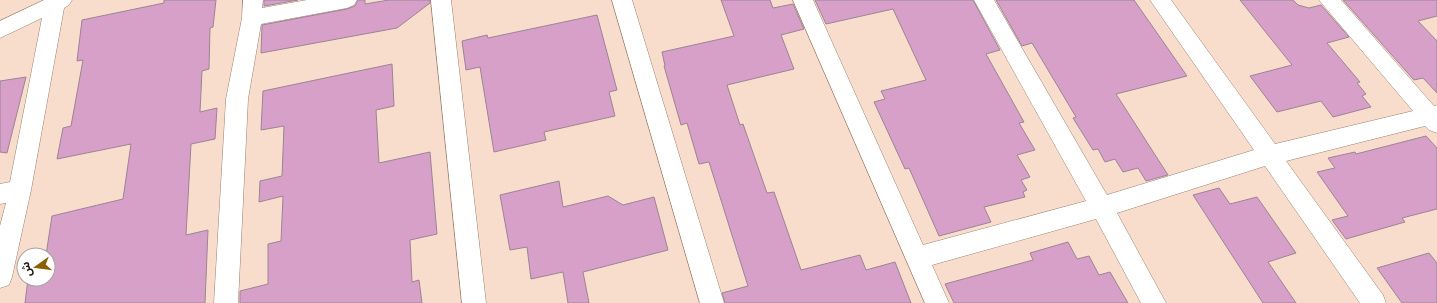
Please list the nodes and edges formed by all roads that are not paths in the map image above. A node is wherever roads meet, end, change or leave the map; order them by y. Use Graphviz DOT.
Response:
graph roads {
  1 [pos="348,0"];
  2 [pos="441,0"];
  3 [pos="622,0"];
  4 [pos="803,0"];
  5 [pos="984,0"];
  6 [pos="1160,0"];
  7 [pos="1329,0"];
  8 [pos="59,2"];
  9 [pos="253,9"];
  10 [pos="0,30"];
  11 [pos="1435,118"];
  12 [pos="1270,155"];
  13 [pos="10,192"];
  14 [pos="1102,207"];
  15 [pos="918,258"];
  16 [pos="0,277"];
  17 [pos="226,303"];
  18 [pos="474,303"];
  19 [pos="712,303"];
  20 [pos="937,303"];
  21 [pos="1154,303"];
  22 [pos="1374,303"];
  1 -- 9 [label="street"];
  2 -- 18 [label="street"];
  3 -- 19 [label="street"];
  4 -- 15 [label="street"];
  5 -- 14 [label="street"];
  6 -- 12 [label="street"];
  7 -- 11 [label="street"];
  8 -- 10 [label="street"];
  8 -- 13 [label="street"];
  9 -- 17 [label="street"];
  11 -- 12 [label="street"];
  12 -- 14 [label="street"];
  12 -- 22 [label="street"];
  13 -- 16 [label="street"];
  14 -- 15 [label="street"];
  14 -- 21 [label="street"];
  15 -- 20 [label="street"];
}
